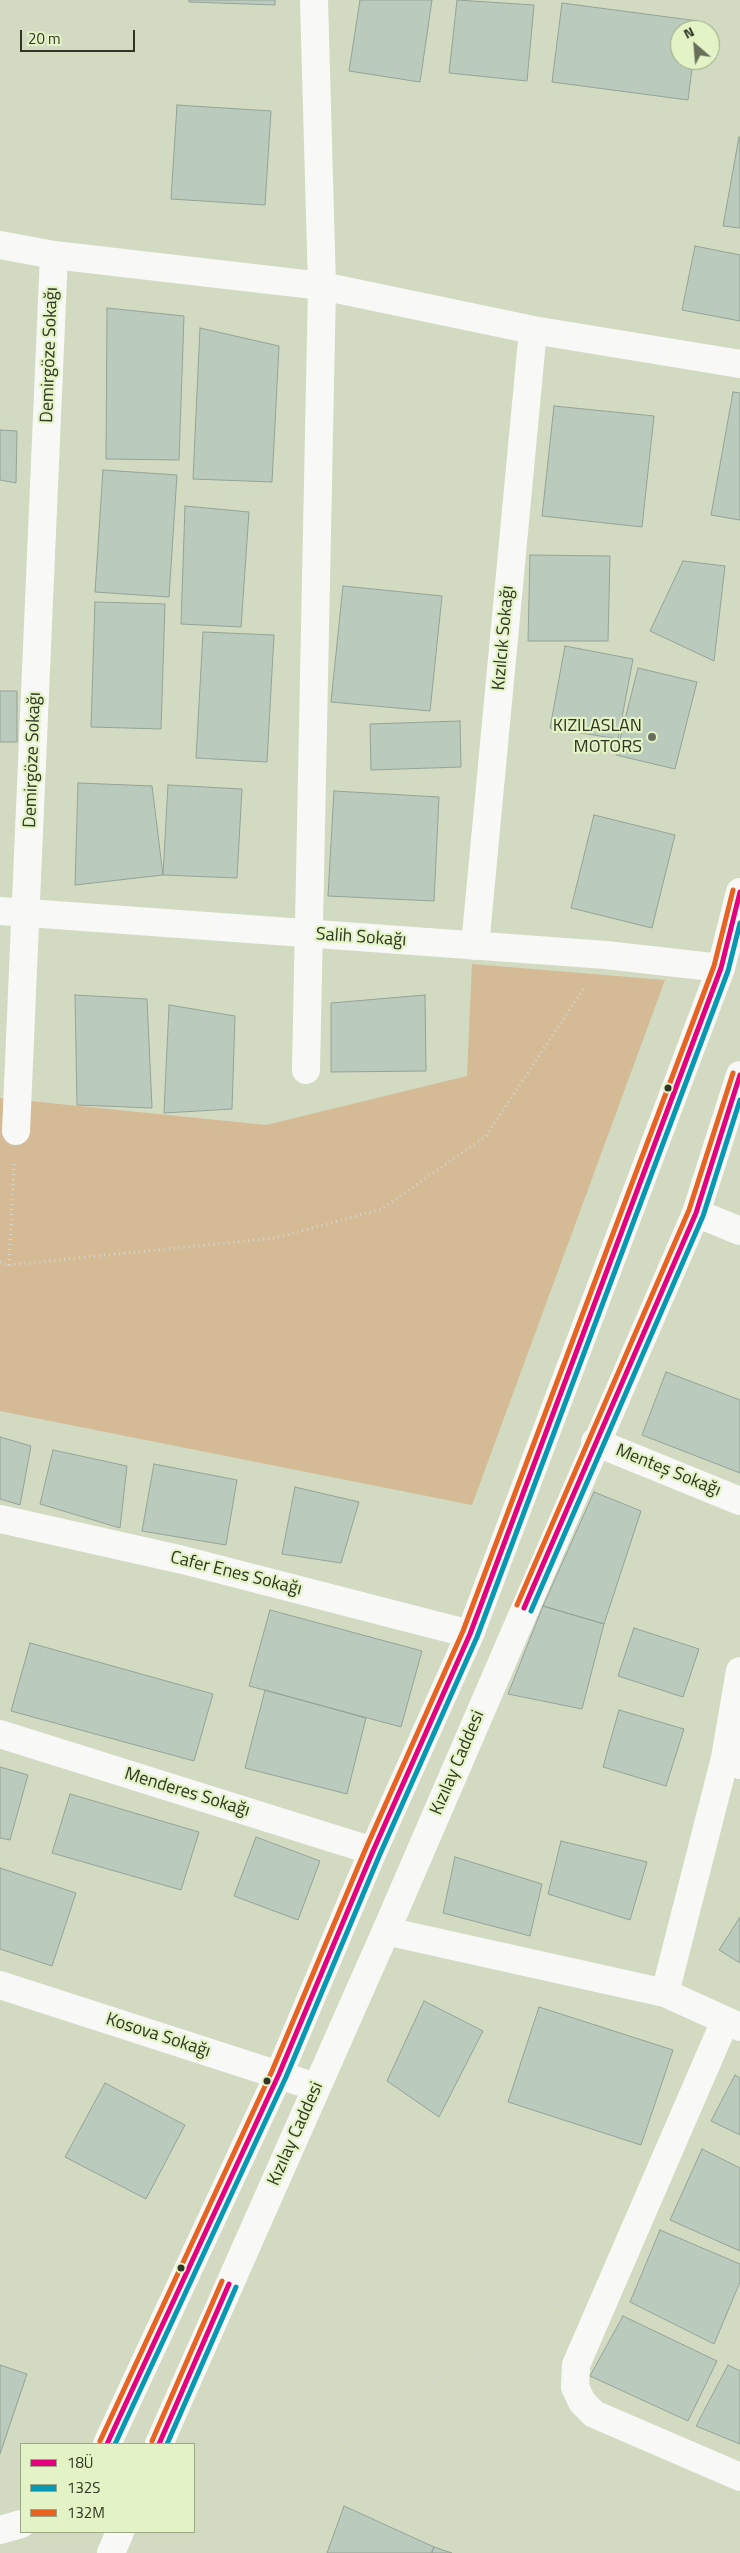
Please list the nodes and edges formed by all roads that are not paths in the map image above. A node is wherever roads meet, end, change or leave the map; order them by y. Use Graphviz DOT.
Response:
graph roads {
  1 [pos="314,0"];
  2 [pos="0,245"];
  3 [pos="54,255"];
  4 [pos="322,286"];
  5 [pos="533,330"];
  6 [pos="740,364"];
  7 [pos="740,892"];
  8 [pos="0,911"];
  9 [pos="27,913"];
  10 [pos="308,934"];
  11 [pos="475,946"];
  12 [pos="721,968"];
  13 [pos="306,1070"];
  14 [pos="740,1075"];
  15 [pos="16,1131"];
  16 [pos="696,1213"];
  17 [pos="740,1231"];
  18 [pos="595,1442"];
  19 [pos="740,1501"];
  20 [pos="0,1518"];
  21 [pos="470,1634"];
  22 [pos="740,1671"];
  23 [pos="0,1734"];
  24 [pos="732,1761"];
  25 [pos="374,1851"];
  26 [pos="386,1931"];
  27 [pos="0,1985"];
  28 [pos="666,1993"];
  29 [pos="732,2024"];
  30 [pos="279,2074"];
  31 [pos="316,2087"];
  32 [pos="107,2443"];
  33 [pos="159,2443"];
  34 [pos="740,2477"];
  35 [pos="20,2524"];
  36 [pos="0,2530"];
  37 [pos="120,2533"];
  38 [pos="110,2553"];
  1 -- 4 [label="street"];
  2 -- 3 [label="street"];
  3 -- 4 [label="street"];
  3 -- 9 [label="street, Demirgöze Sokağı"];
  4 -- 5 [label="street"];
  4 -- 10 [label="street"];
  5 -- 6 [label="street"];
  5 -- 11 [label="street, Kızılcık Sokağı"];
  7 -- 12 [label="street"];
  8 -- 9 [label="street, Salih Sokağı"];
  9 -- 10 [label="street, Salih Sokağı"];
  9 -- 15 [label="street, Demirgöze Sokağı"];
  10 -- 11 [label="street, Salih Sokağı"];
  10 -- 13 [label="street"];
  11 -- 12 [label="street, Salih Sokağı"];
  12 -- 21 [label="street"];
  14 -- 16 [label="street, Kızılay Caddesi"];
  16 -- 17 [label="street"];
  16 -- 18 [label="street, Kızılay Caddesi"];
  18 -- 19 [label="street, Menteş Sokağı"];
  18 -- 26 [label="street, Kızılay Caddesi"];
  20 -- 21 [label="street, Cafer Enes Sokağı"];
  21 -- 25 [label="street"];
  22 -- 24 [label="street"];
  23 -- 25 [label="street, Menderes Sokağı"];
  24 -- 28 [label="street"];
  25 -- 30 [label="street"];
  26 -- 28 [label="street"];
  26 -- 31 [label="street, Kızılay Caddesi"];
  27 -- 30 [label="street, Kosova Sokağı"];
  28 -- 29 [label="street"];
  29 -- 34 [label="street"];
  30 -- 31 [label="street, Kosova Sokağı"];
  30 -- 32 [label="street"];
  31 -- 33 [label="street, Kızılay Caddesi"];
  35 -- 36 [label="street"];
  37 -- 38 [label="street"];
}
